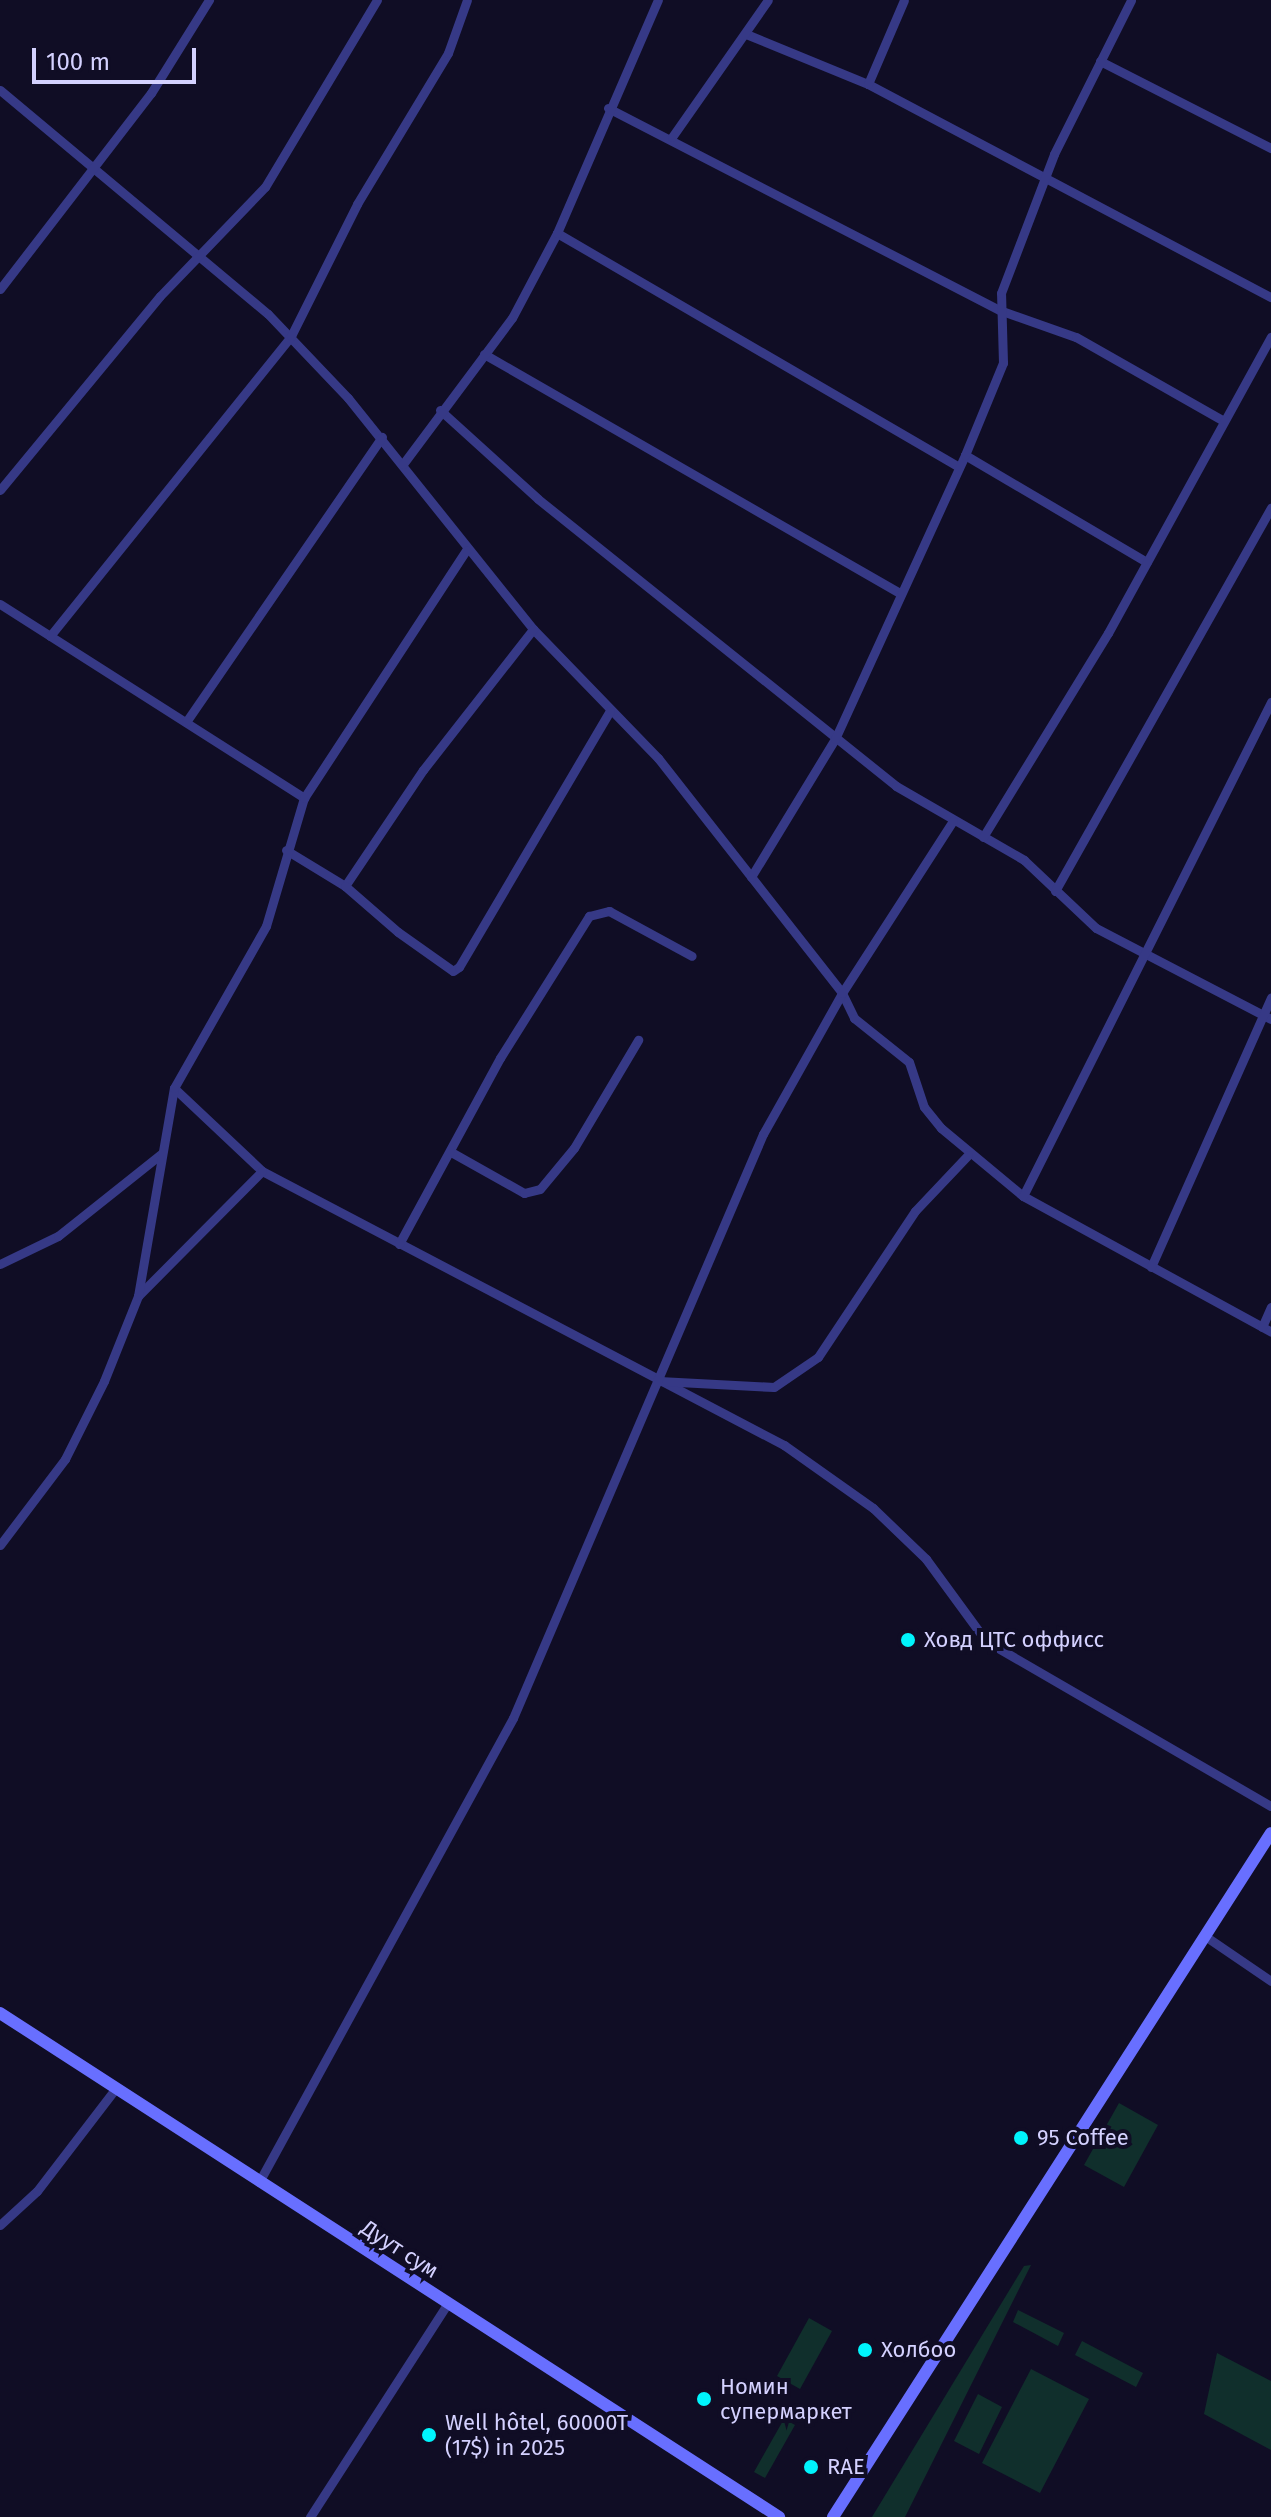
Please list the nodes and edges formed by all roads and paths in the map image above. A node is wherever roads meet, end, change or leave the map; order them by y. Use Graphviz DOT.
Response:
graph roads {
  1 [pos="209,0"];
  2 [pos="377,0"];
  3 [pos="467,0"];
  4 [pos="658,0"];
  5 [pos="768,0"];
  6 [pos="904,0"];
  7 [pos="1131,0"];
  8 [pos="746,34"];
  9 [pos="1100,61"];
  10 [pos="868,84"];
  11 [pos="0,90"];
  12 [pos="608,108"];
  13 [pos="672,137"];
  14 [pos="1271,148"];
  15 [pos="93,167"];
  16 [pos="1049,182"];
  17 [pos="557,233"];
  18 [pos="198,254"];
  19 [pos="0,289"];
  20 [pos="1271,297"];
  21 [pos="1002,311"];
  22 [pos="291,336"];
  23 [pos="1271,337"];
  24 [pos="484,354"];
  25 [pos="440,410"];
  26 [pos="1224,421"];
  27 [pos="382,437"];
  28 [pos="965,455"];
  29 [pos="403,464"];
  30 [pos="959,467"];
  31 [pos="0,490"];
  32 [pos="1271,508"];
  33 [pos="466,550"];
  34 [pos="1147,562"];
  35 [pos="900,593"];
  36 [pos="0,604"];
  37 [pos="533,629"];
  38 [pos="50,636"];
  39 [pos="1271,702"];
  40 [pos="610,711"];
  41 [pos="186,722"];
  42 [pos="835,739"];
  43 [pos="304,798"];
  44 [pos="953,821"];
  45 [pos="983,837"];
  46 [pos="286,850"];
  47 [pos="751,877"];
  48 [pos="345,886"];
  49 [pos="1055,891"];
  50 [pos="1148,955"];
  51 [pos="692,956"];
  52 [pos="842,993"];
  53 [pos="1271,997"];
  54 [pos="1267,1017"];
  55 [pos="638,1040"];
  56 [pos="174,1088"];
  57 [pos="451,1152"];
  58 [pos="161,1154"];
  59 [pos="968,1155"];
  60 [pos="262,1171"];
  61 [pos="1023,1196"];
  62 [pos="399,1244"];
  63 [pos="0,1264"];
  64 [pos="1151,1267"];
  65 [pos="138,1296"];
  66 [pos="1271,1307"];
  67 [pos="1267,1330"];
  68 [pos="652,1380"];
  69 [pos="0,1545"];
  70 [pos="1271,1806"];
  71 [pos="1271,1833"];
  72 [pos="1205,1936"];
  73 [pos="1271,1981"];
  74 [pos="0,2013"];
  75 [pos="116,2088"];
  76 [pos="259,2182"];
  77 [pos="0,2225"];
  78 [pos="448,2303"];
  79 [pos="310,2517"];
  80 [pos="779,2517"];
  81 [pos="833,2517"];
  1 -- 15 [label="street"];
  2 -- 18 [label="street"];
  3 -- 22 [label="street"];
  4 -- 12 [label="street"];
  5 -- 8 [label="street"];
  6 -- 10 [label="street"];
  7 -- 9 [label="street"];
  8 -- 10 [label="street"];
  8 -- 13 [label="street"];
  9 -- 14 [label="street"];
  9 -- 16 [label="street"];
  10 -- 16 [label="street"];
  11 -- 15 [label="street"];
  12 -- 13 [label="street"];
  12 -- 17 [label="street"];
  13 -- 21 [label="street"];
  15 -- 18 [label="street"];
  15 -- 19 [label="street"];
  16 -- 20 [label="street"];
  16 -- 21 [label="street"];
  17 -- 24 [label="street"];
  17 -- 30 [label="street"];
  18 -- 22 [label="street"];
  18 -- 31 [label="street"];
  21 -- 26 [label="street"];
  21 -- 28 [label="street"];
  22 -- 27 [label="street"];
  22 -- 38 [label="street"];
  23 -- 26 [label="street"];
  24 -- 25 [label="street"];
  24 -- 35 [label="street"];
  25 -- 29 [label="street"];
  25 -- 42 [label="street"];
  26 -- 34 [label="street"];
  27 -- 29 [label="street"];
  27 -- 41 [label="street"];
  28 -- 30 [label="street"];
  28 -- 34 [label="street"];
  29 -- 33 [label="street"];
  30 -- 35 [label="street"];
  32 -- 49 [label="street"];
  33 -- 37 [label="street"];
  33 -- 43 [label="street"];
  34 -- 45 [label="street"];
  35 -- 42 [label="street"];
  36 -- 38 [label="street"];
  37 -- 40 [label="street"];
  37 -- 48 [label="street"];
  38 -- 41 [label="street"];
  39 -- 50 [label="street"];
  40 -- 47 [label="street"];
  40 -- 48 [label="street"];
  41 -- 43 [label="street"];
  42 -- 44 [label="street"];
  42 -- 47 [label="street"];
  43 -- 46 [label="street"];
  44 -- 45 [label="street"];
  44 -- 52 [label="street"];
  45 -- 49 [label="street"];
  46 -- 48 [label="street"];
  46 -- 56 [label="street"];
  47 -- 52 [label="street"];
  49 -- 50 [label="street"];
  50 -- 54 [label="street"];
  50 -- 61 [label="street"];
  51 -- 57 [label="street"];
  52 -- 59 [label="street"];
  52 -- 68 [label="street"];
  53 -- 54 [label="street"];
  54 -- 64 [label="street"];
  55 -- 57 [label="street"];
  56 -- 58 [label="street"];
  56 -- 60 [label="street"];
  57 -- 62 [label="street"];
  58 -- 63 [label="street"];
  58 -- 65 [label="street"];
  59 -- 61 [label="street"];
  59 -- 68 [label="street"];
  60 -- 62 [label="street"];
  60 -- 65 [label="street"];
  61 -- 64 [label="street"];
  62 -- 68 [label="street"];
  64 -- 67 [label="street"];
  65 -- 69 [label="street"];
  66 -- 67 [label="street"];
  68 -- 70 [label="street"];
  68 -- 76 [label="street"];
  71 -- 72 [label="main road"];
  72 -- 73 [label="street"];
  72 -- 81 [label="main road"];
  74 -- 75 [label="main road, Дуут сум"];
  75 -- 76 [label="main road, Дуут сум"];
  75 -- 77 [label="street"];
  76 -- 78 [label="main road, Дуут сум"];
  78 -- 79 [label="street"];
  78 -- 80 [label="main road, Дуут сум"];
}
